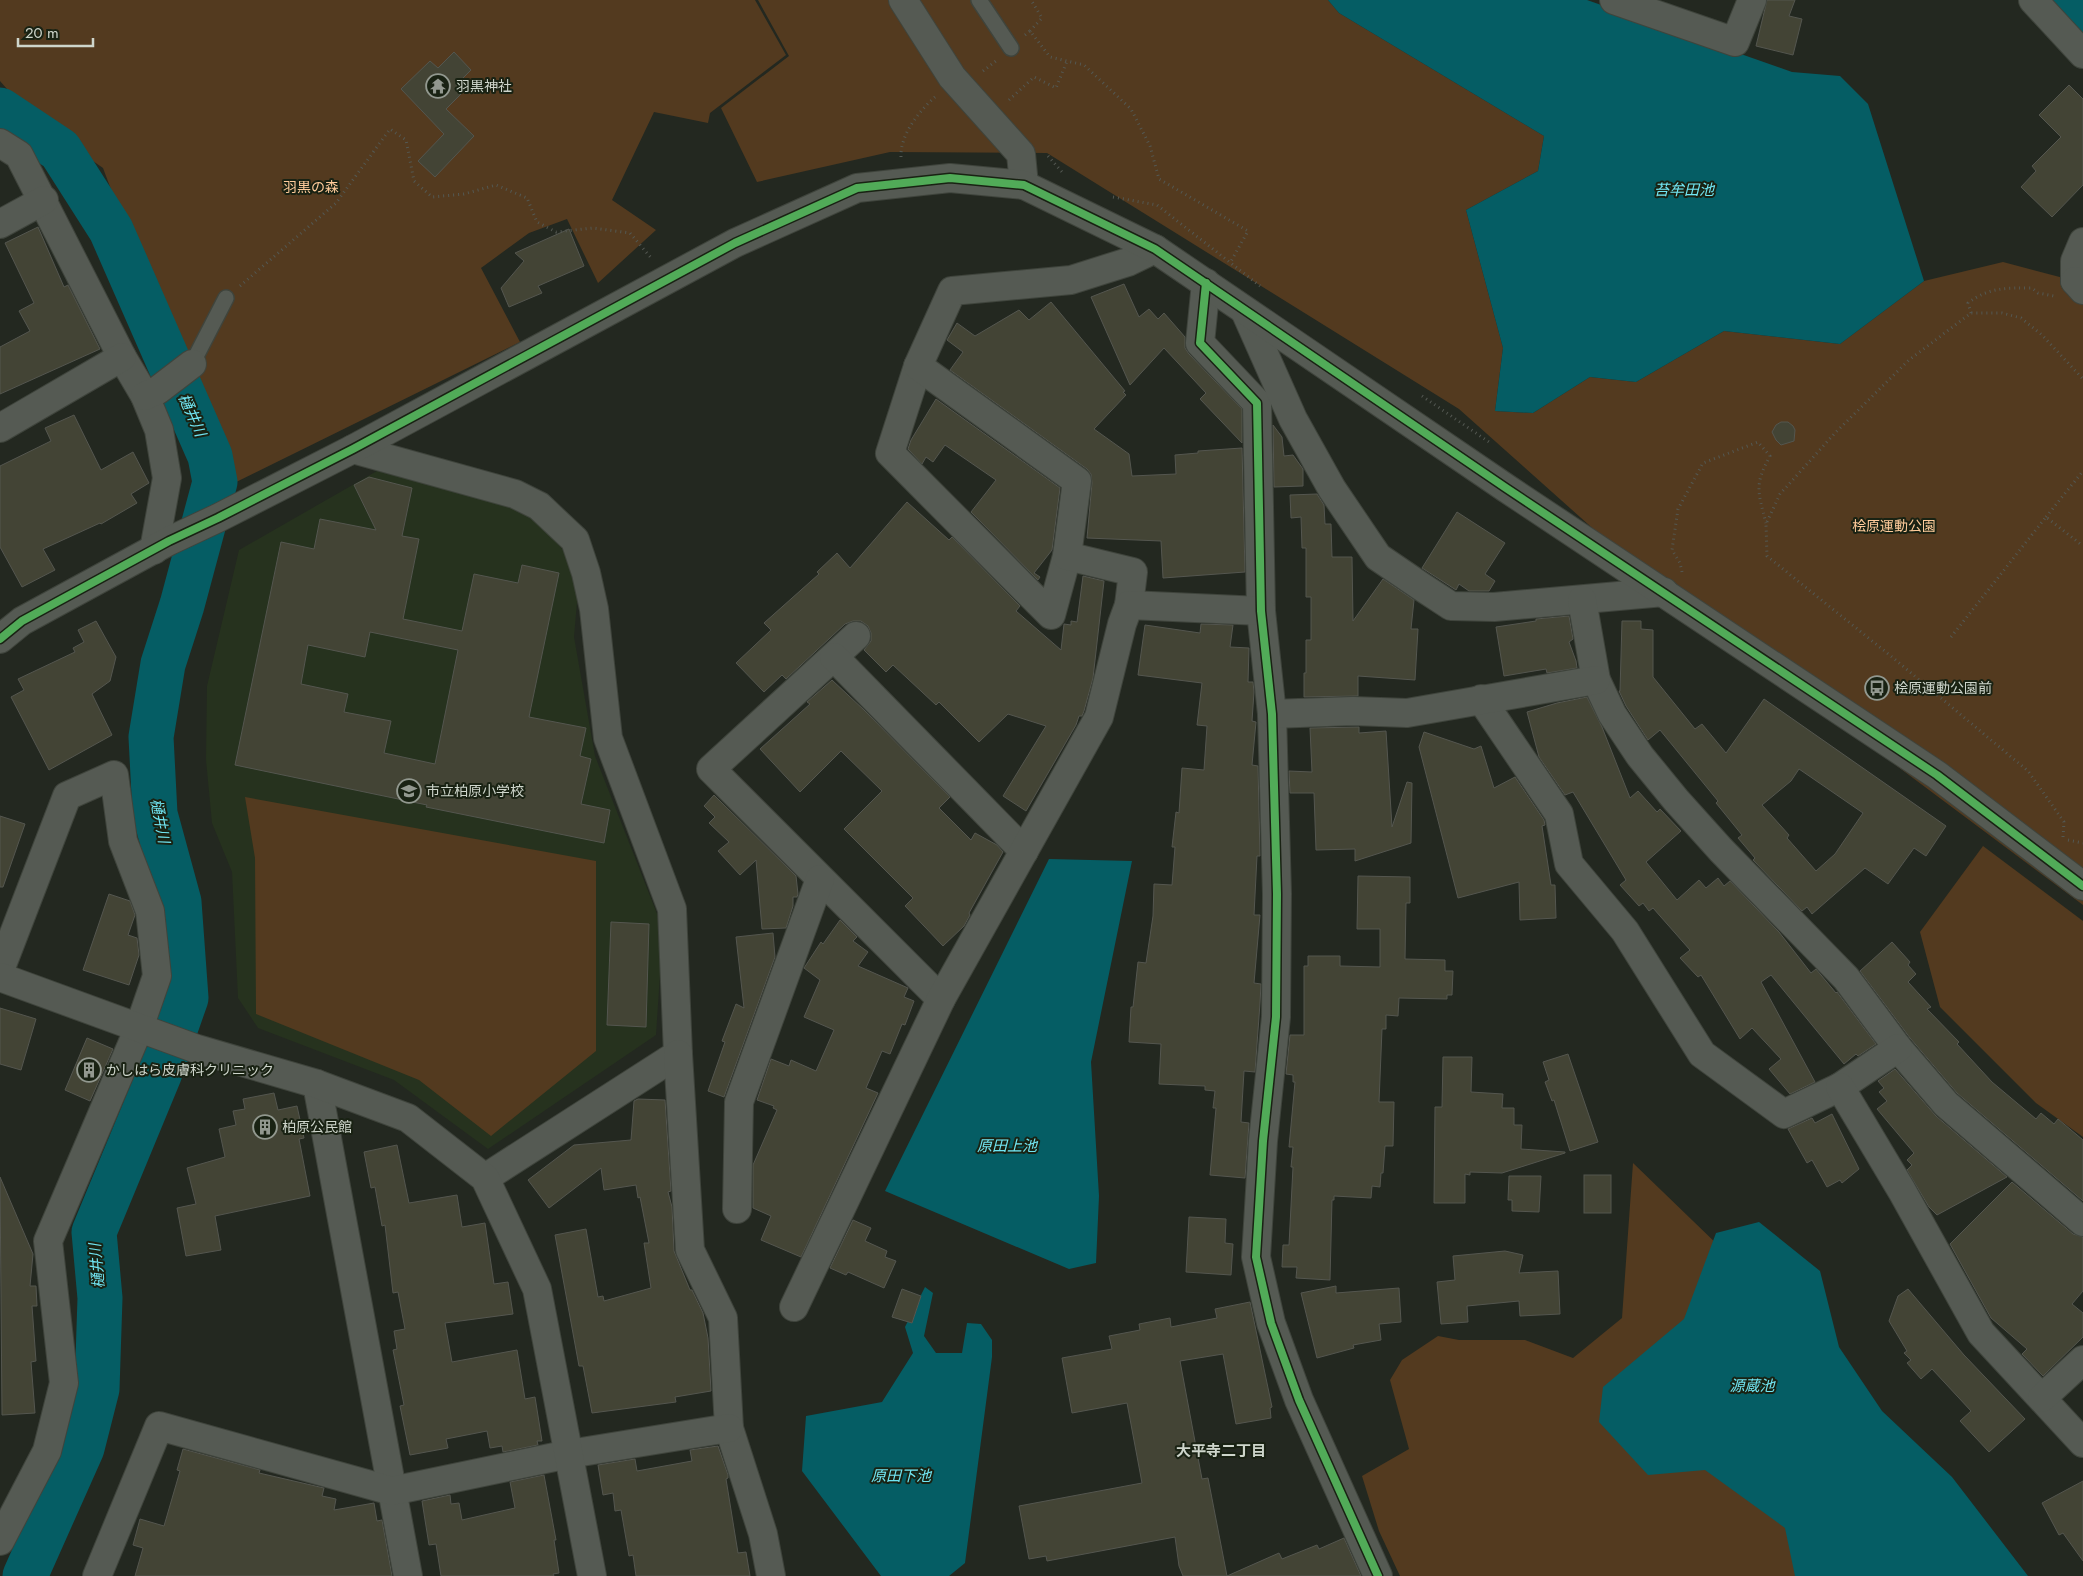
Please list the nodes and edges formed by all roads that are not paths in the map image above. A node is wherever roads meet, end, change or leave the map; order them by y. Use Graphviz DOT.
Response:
graph roads {
  1 [pos="903,0"];
  2 [pos="979,0"];
  3 [pos="1614,0"];
  4 [pos="1752,0"];
  5 [pos="2033,0"];
  6 [pos="1011,48"];
  7 [pos="2083,54"];
  8 [pos="0,142"];
  9 [pos="1024,185"];
  10 [pos="44,200"];
  11 [pos="0,224"];
  12 [pos="2083,242"];
  13 [pos="1155,249"];
  14 [pos="2079,285"];
  15 [pos="1210,286"];
  16 [pos="226,298"];
  17 [pos="1245,311"];
  18 [pos="122,357"];
  19 [pos="192,364"];
  20 [pos="918,366"];
  21 [pos="151,393"];
  22 [pos="0,428"];
  23 [pos="353,449"];
  24 [pos="162,545"];
  25 [pos="1067,556"];
  26 [pos="1674,585"];
  27 [pos="1582,600"];
  28 [pos="1129,605"];
  29 [pos="1262,611"];
  30 [pos="856,636"];
  31 [pos="0,639"];
  32 [pos="834,657"];
  33 [pos="1596,680"];
  34 [pos="1481,699"];
  35 [pos="1272,714"];
  36 [pos="1024,851"];
  37 [pos="820,879"];
  38 [pos="2083,886"];
  39 [pos="0,970"];
  40 [pos="0,977"];
  41 [pos="941,1000"];
  42 [pos="145,1030"];
  43 [pos="1898,1048"];
  44 [pos="678,1054"];
  45 [pos="317,1084"];
  46 [pos="1840,1086"];
  47 [pos="485,1178"];
  48 [pos="737,1209"];
  49 [pos="2083,1222"];
  50 [pos="794,1307"];
  51 [pos="2083,1360"];
  52 [pos="2042,1398"];
  53 [pos="729,1428"];
  54 [pos="2083,1443"];
  55 [pos="569,1454"];
  56 [pos="392,1492"];
  57 [pos="0,1540"];
  58 [pos="97,1576"];
  59 [pos="408,1576"];
  60 [pos="592,1576"];
  61 [pos="771,1576"];
  62 [pos="1378,1576"];
  1 -- 9 [label="street"];
  2 -- 6 [label="lane"];
  3 -- 4 [label="street"];
  5 -- 7 [label="street"];
  8 -- 10 [label="street"];
  9 -- 13 [label="street"];
  9 -- 23 [label="street"];
  10 -- 11 [label="street"];
  10 -- 18 [label="street"];
  12 -- 14 [label="street"];
  13 -- 15 [label="street"];
  13 -- 20 [label="street"];
  15 -- 17 [label="street"];
  15 -- 29 [label="street"];
  16 -- 19 [label="lane"];
  17 -- 26 [label="street"];
  17 -- 27 [label="street"];
  18 -- 21 [label="street"];
  18 -- 22 [label="street"];
  19 -- 21 [label="street"];
  20 -- 25 [label="street"];
  20 -- 25 [label="street"];
  21 -- 24 [label="street"];
  23 -- 24 [label="street"];
  23 -- 44 [label="street"];
  24 -- 31 [label="street"];
  25 -- 28 [label="street"];
  26 -- 27 [label="street"];
  26 -- 38 [label="street"];
  27 -- 33 [label="street"];
  28 -- 29 [label="street"];
  28 -- 36 [label="street"];
  29 -- 35 [label="street"];
  30 -- 32 [label="street"];
  32 -- 36 [label="street"];
  32 -- 37 [label="street"];
  33 -- 34 [label="street"];
  33 -- 43 [label="street"];
  34 -- 35 [label="street"];
  34 -- 46 [label="street"];
  35 -- 62 [label="street"];
  36 -- 41 [label="street"];
  37 -- 41 [label="street"];
  37 -- 48 [label="street"];
  39 -- 42 [label="street"];
  40 -- 42 [label="street"];
  41 -- 50 [label="street"];
  42 -- 45 [label="street"];
  42 -- 57 [label="street"];
  43 -- 46 [label="street"];
  43 -- 49 [label="street"];
  44 -- 47 [label="street"];
  44 -- 53 [label="street"];
  45 -- 47 [label="street"];
  45 -- 56 [label="street"];
  46 -- 52 [label="street"];
  47 -- 55 [label="street"];
  51 -- 52 [label="street"];
  52 -- 54 [label="street"];
  53 -- 55 [label="street"];
  53 -- 61 [label="street"];
  55 -- 56 [label="street"];
  55 -- 60 [label="street"];
  56 -- 58 [label="street"];
  56 -- 59 [label="street"];
}
